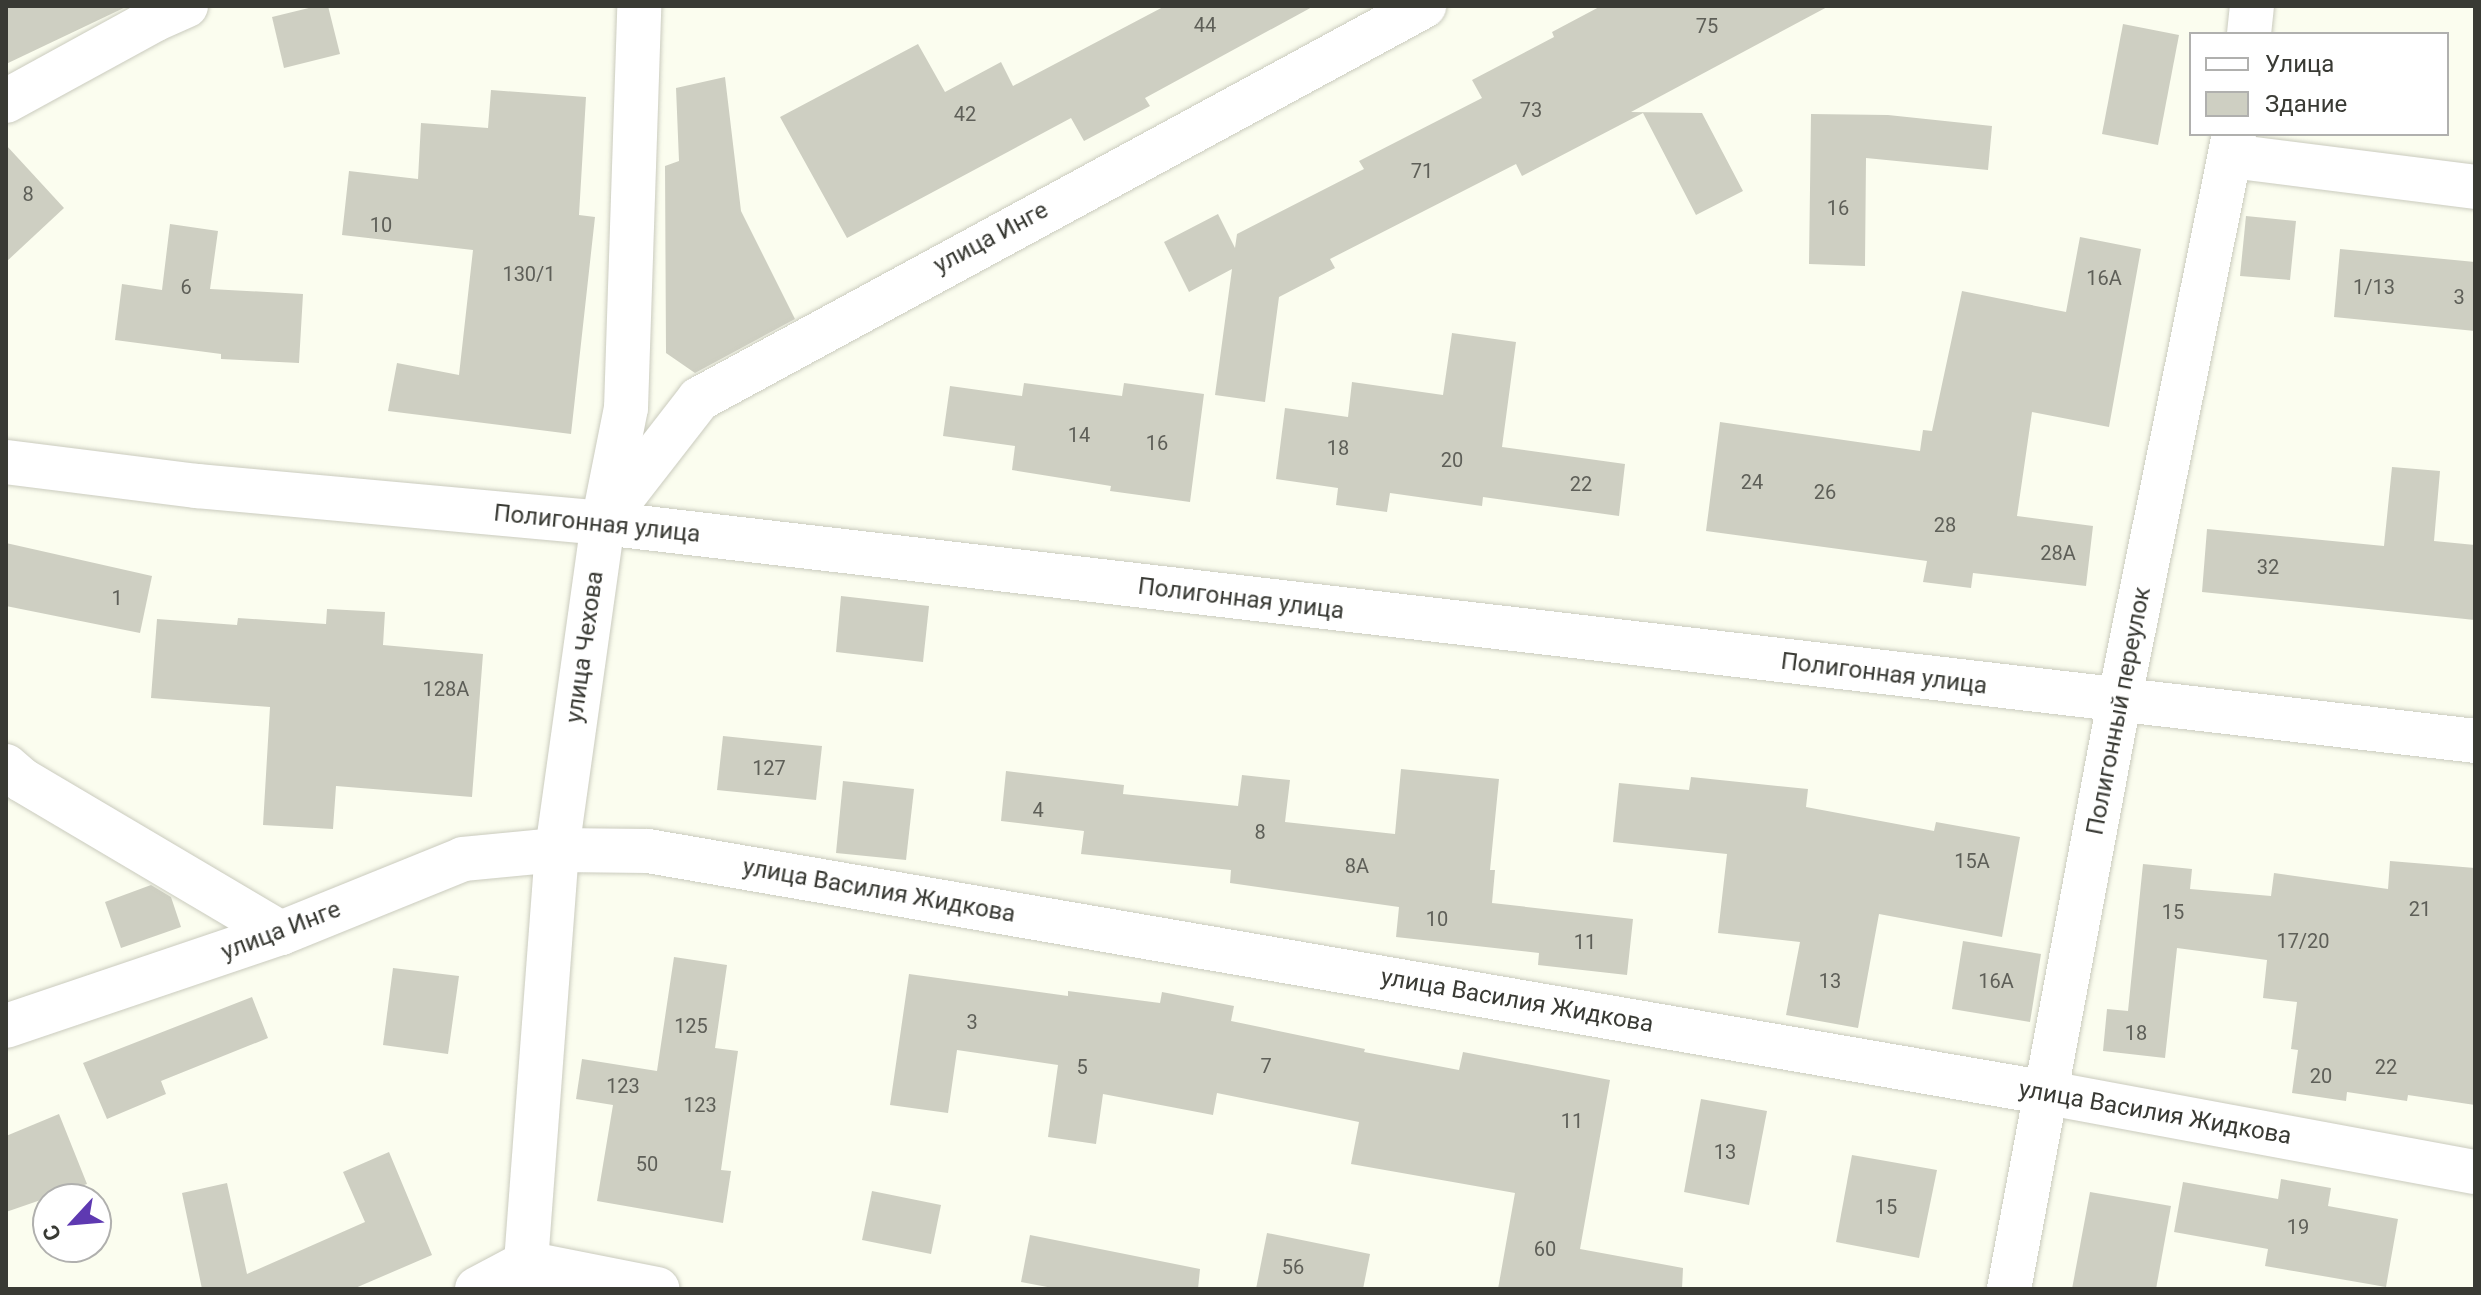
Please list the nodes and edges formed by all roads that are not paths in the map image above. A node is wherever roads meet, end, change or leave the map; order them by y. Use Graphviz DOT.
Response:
graph roads {
  1 [pos="186,6"];
  2 [pos="639,6"];
  3 [pos="1424,6"];
  4 [pos="2252,6"];
  5 [pos="2249,32"];
  6 [pos="6,101"];
  7 [pos="2233,145"];
  8 [pos="2475,187"];
  9 [pos="6,462"];
  10 [pos="603,523"];
  11 [pos="2119,702"];
  12 [pos="2475,741"];
  13 [pos="6,766"];
  14 [pos="557,850"];
  15 [pos="281,933"];
  16 [pos="6,1026"];
  17 [pos="2048,1093"];
  18 [pos="2475,1172"];
  19 [pos="525,1276"];
  20 [pos="477,1289"];
  21 [pos="657,1289"];
  22 [pos="2009,1289"];
  1 -- 6 [label="street"];
  2 -- 10 [label="street, улица Чехова"];
  3 -- 10 [label="street, улица Инге"];
  4 -- 5 [label="street"];
  7 -- 8 [label="street"];
  7 -- 11 [label="street, Полигонный переулок"];
  9 -- 10 [label="street, Полигонная улица"];
  10 -- 11 [label="street, Полигонная улица"];
  10 -- 14 [label="street, улица Чехова"];
  11 -- 12 [label="street, Полигонная улица"];
  11 -- 17 [label="street, Полигонный переулок"];
  13 -- 15 [label="street"];
  14 -- 15 [label="street, улица Инге"];
  14 -- 17 [label="street, улица Василия Жидкова"];
  14 -- 19 [label="street, улица Чехова"];
  15 -- 16 [label="street, улица Инге"];
  17 -- 18 [label="street, улица Василия Жидкова"];
  17 -- 22 [label="street, Полигонный переулок"];
  19 -- 20 [label="street"];
  19 -- 21 [label="street"];
}
